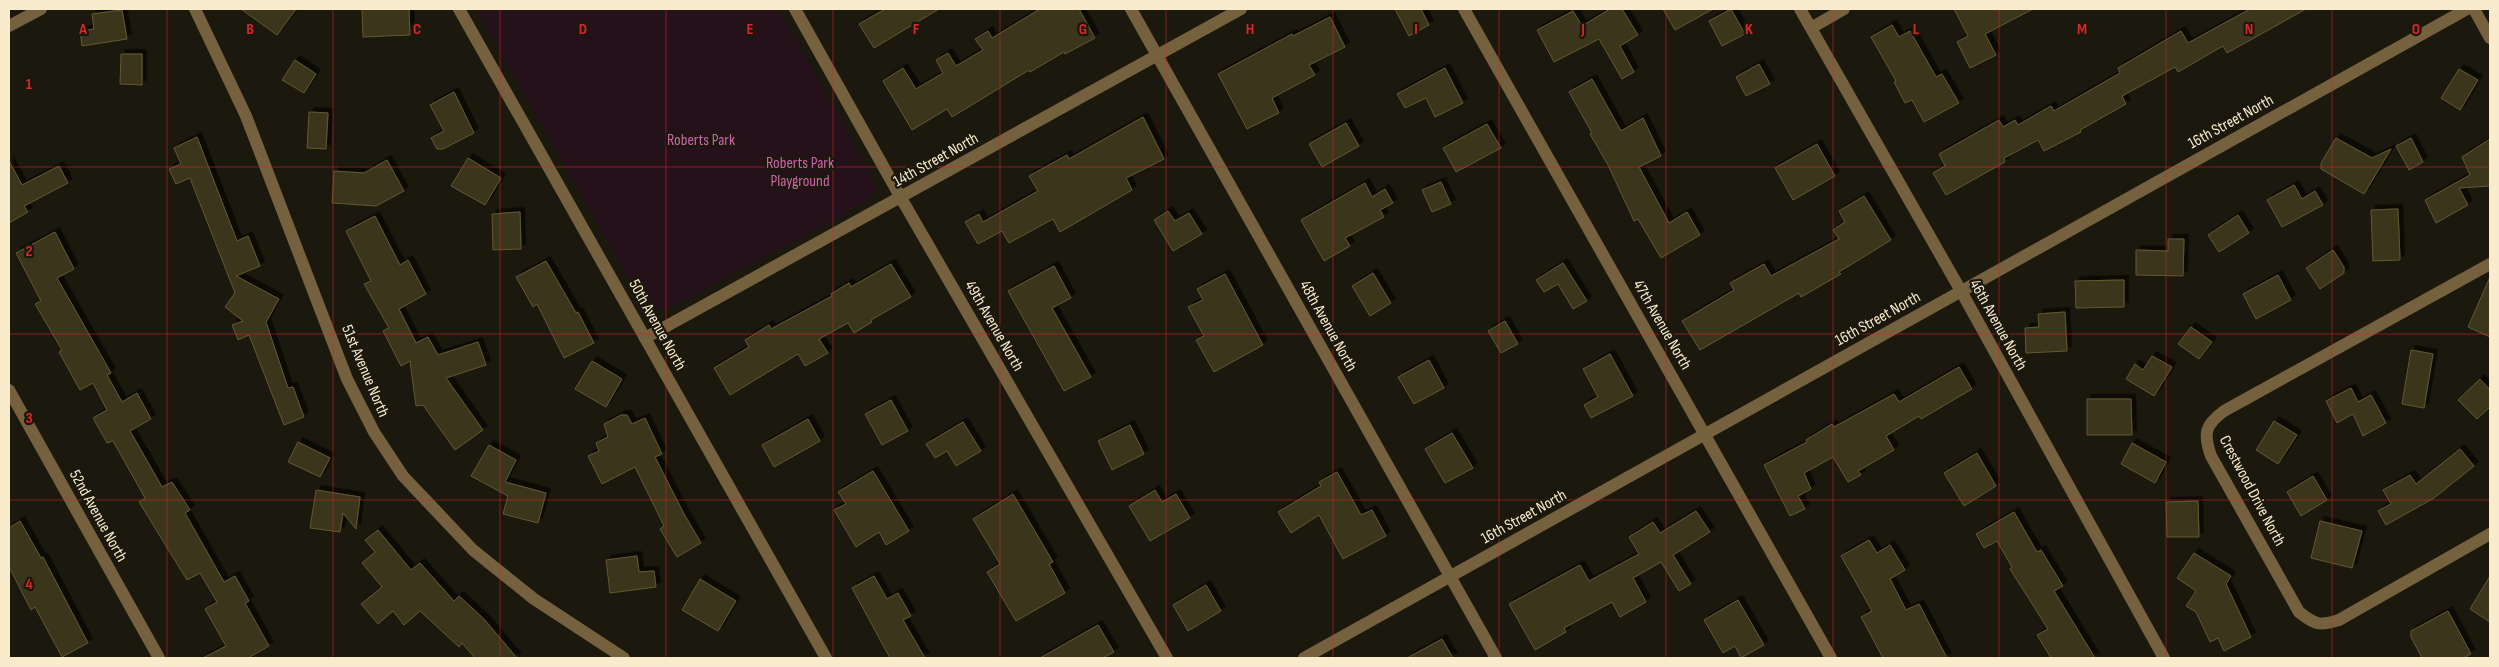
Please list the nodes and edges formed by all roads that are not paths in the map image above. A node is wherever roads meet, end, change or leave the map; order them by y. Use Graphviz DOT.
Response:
graph roads {
  1 [pos="40,9"];
  2 [pos="196,9"];
  3 [pos="459,9"];
  4 [pos="795,9"];
  5 [pos="1131,9"];
  6 [pos="1241,9"];
  7 [pos="1464,9"];
  8 [pos="1800,9"];
  9 [pos="1844,9"];
  10 [pos="2467,9"];
  11 [pos="2474,9"];
  12 [pos="9,26"];
  13 [pos="1811,28"];
  14 [pos="2490,38"];
  15 [pos="1158,56"];
  16 [pos="901,198"];
  17 [pos="2490,264"];
  18 [pos="1961,292"];
  19 [pos="645,338"];
  20 [pos="9,390"];
  21 [pos="1705,434"];
  22 [pos="2490,534"];
  23 [pos="1450,577"];
  24 [pos="159,658"];
  25 [pos="624,658"];
  26 [pos="826,658"];
  27 [pos="1167,658"];
  28 [pos="1304,658"];
  29 [pos="1496,658"];
  30 [pos="1831,658"];
  31 [pos="2164,658"];
  1 -- 12 [label="street"];
  2 -- 25 [label="street, 51st Avenue North"];
  3 -- 19 [label="street, 50th Avenue North"];
  4 -- 16 [label="street, 49th Avenue North"];
  5 -- 15 [label="street, 48th Avenue North"];
  6 -- 15 [label="street, 14th Street North"];
  7 -- 21 [label="street, 47th Avenue North"];
  8 -- 13 [label="street, 46th Avenue North"];
  9 -- 13 [label="street"];
  10 -- 18 [label="street, 16th Street North"];
  11 -- 14 [label="street"];
  13 -- 18 [label="street, 46th Avenue North"];
  15 -- 16 [label="street, 14th Street North"];
  15 -- 23 [label="street, 48th Avenue North"];
  16 -- 19 [label="street, 14th Street North"];
  16 -- 27 [label="street, 49th Avenue North"];
  17 -- 22 [label="street, Crestwood Drive North"];
  18 -- 21 [label="street, 16th Street North"];
  18 -- 31 [label="street, 46th Avenue North"];
  19 -- 26 [label="street, 50th Avenue North"];
  20 -- 24 [label="street, 52nd Avenue North"];
  21 -- 23 [label="street, 16th Street North"];
  21 -- 30 [label="street, 47th Avenue North"];
  23 -- 28 [label="street, 16th Street North"];
  23 -- 29 [label="street, 48th Avenue North"];
}
